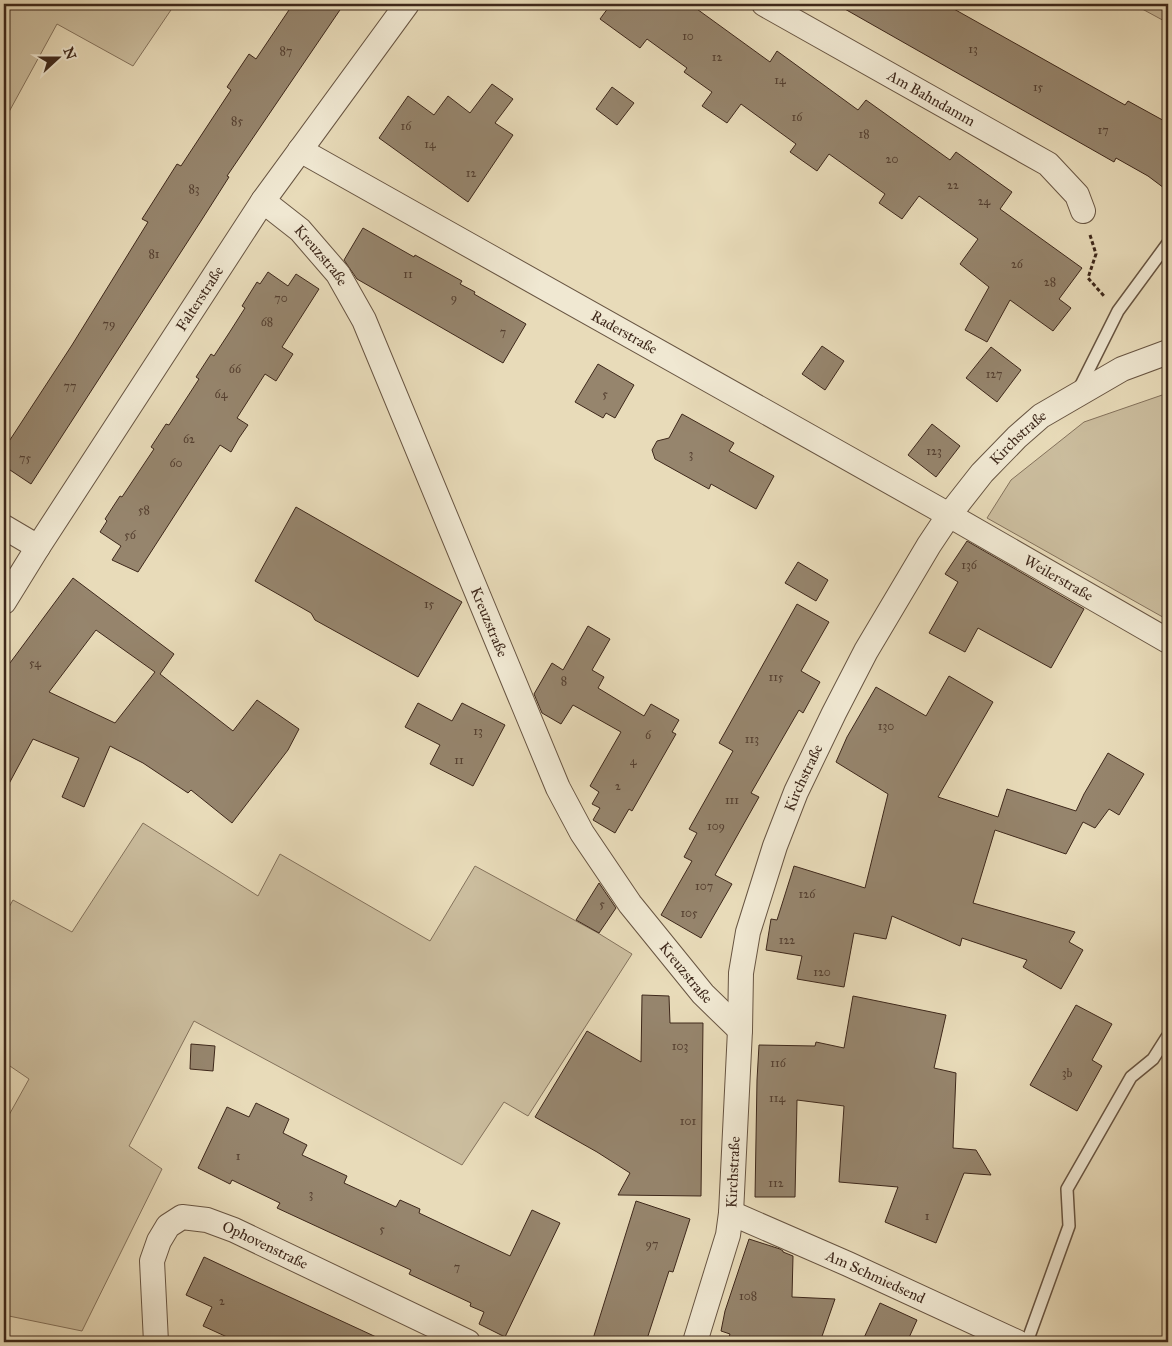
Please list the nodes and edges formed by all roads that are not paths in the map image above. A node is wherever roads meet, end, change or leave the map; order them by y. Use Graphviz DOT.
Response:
graph roads {
  1 [pos="408,4"];
  2 [pos="764,4"];
  3 [pos="300,150"];
  4 [pos="263,201"];
  5 [pos="1083,211"];
  6 [pos="1168,243"];
  7 [pos="1168,352"];
  8 [pos="1076,395"];
  9 [pos="949,515"];
  10 [pos="4,527"];
  11 [pos="38,547"];
  12 [pos="4,602"];
  13 [pos="1168,641"];
  14 [pos="740,1030"];
  15 [pos="1168,1037"];
  16 [pos="731,1213"];
  17 [pos="156,1342"];
  18 [pos="468,1342"];
  19 [pos="695,1342"];
  20 [pos="1017,1342"];
  21 [pos="1027,1342"];
  1 -- 3 [label="street, Falterstraße"];
  2 -- 5 [label="street, Am Bahndamm"];
  3 -- 4 [label="street, Falterstraße"];
  3 -- 9 [label="street, Raderstraße"];
  4 -- 11 [label="street, Falterstraße"];
  4 -- 14 [label="street, Kreuzstraße"];
  6 -- 8 [label="lane"];
  7 -- 8 [label="street, Kirchstraße"];
  8 -- 9 [label="street, Kirchstraße"];
  9 -- 13 [label="street, Weilerstraße"];
  9 -- 14 [label="street, Kirchstraße"];
  10 -- 11 [label="street"];
  11 -- 12 [label="street, Falterstraße"];
  14 -- 16 [label="street, Kirchstraße"];
  15 -- 21 [label="lane"];
  16 -- 19 [label="street, Kirchstraße"];
  16 -- 20 [label="street, Am Schmiedsend"];
  17 -- 18 [label="street, Ophovenstraße"];
}
